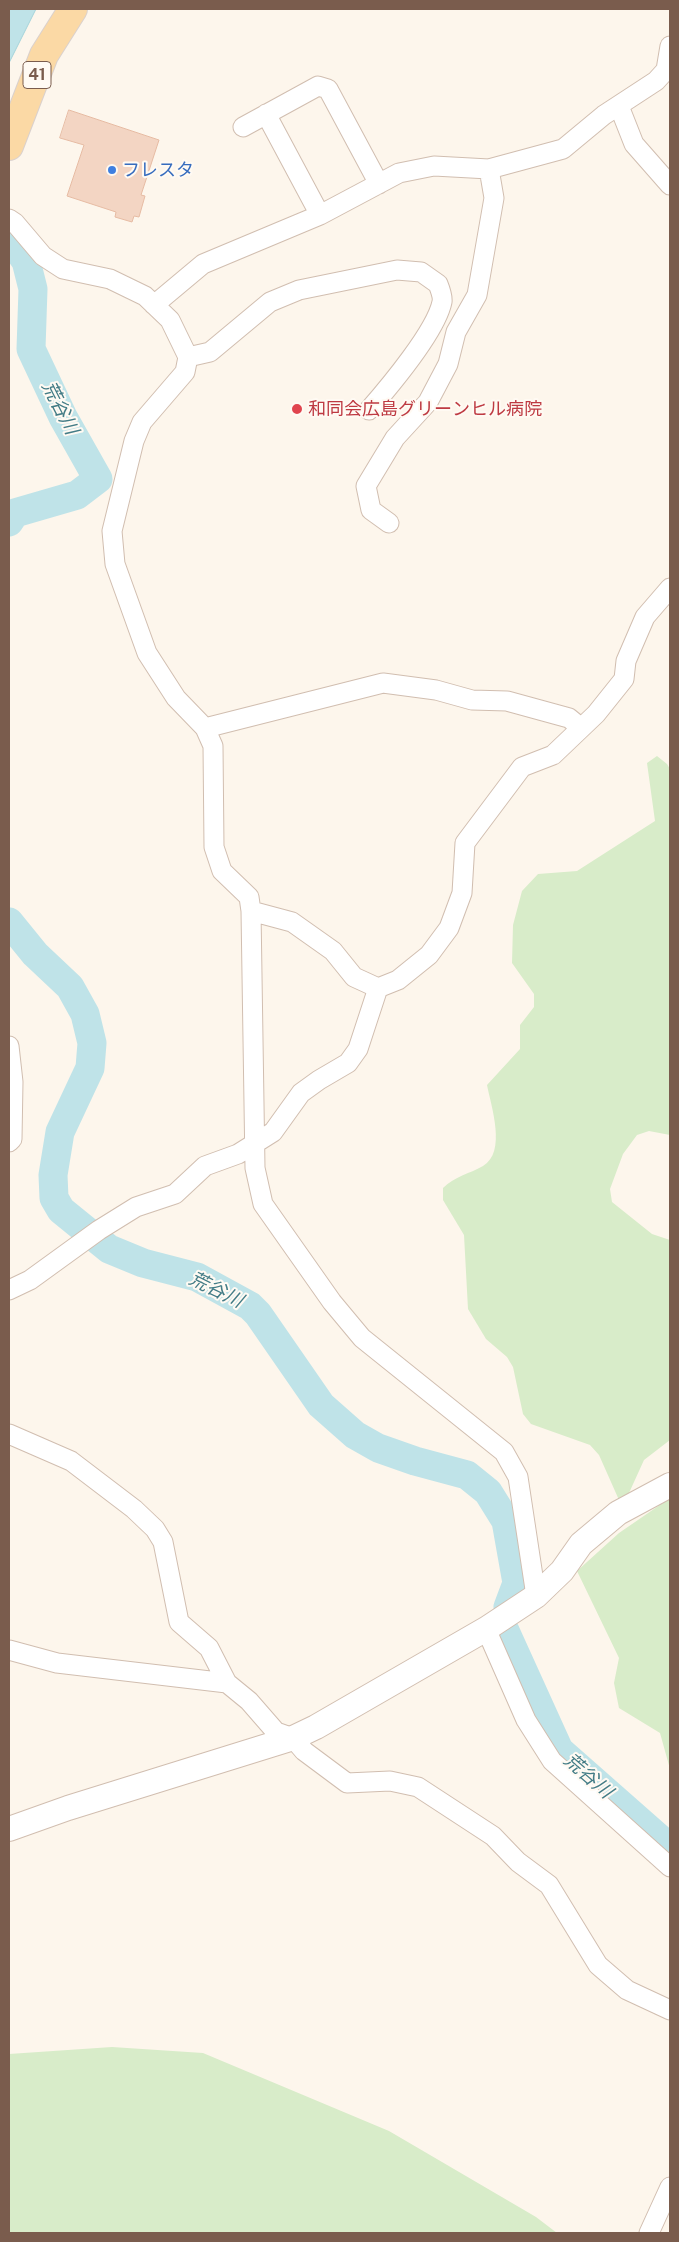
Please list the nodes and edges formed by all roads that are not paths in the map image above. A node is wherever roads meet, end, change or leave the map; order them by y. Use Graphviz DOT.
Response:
graph roads {
  1 [pos="73,9"];
  2 [pos="670,46"];
  3 [pos="619,106"];
  4 [pos="266,114"];
  5 [pos="243,128"];
  6 [pos="9,146"];
  7 [pos="489,169"];
  8 [pos="379,184"];
  9 [pos="670,185"];
  10 [pos="320,215"];
  11 [pos="9,219"];
  12 [pos="154,305"];
  13 [pos="188,357"];
  14 [pos="369,410"];
  15 [pos="389,523"];
  16 [pos="670,588"];
  17 [pos="580,727"];
  18 [pos="205,728"];
  19 [pos="251,911"];
  20 [pos="378,988"];
  21 [pos="9,1046"];
  22 [pos="9,1142"];
  23 [pos="254,1145"];
  24 [pos="9,1290"];
  25 [pos="9,1434"];
  26 [pos="670,1485"];
  27 [pos="536,1596"];
  28 [pos="486,1629"];
  29 [pos="9,1650"];
  30 [pos="226,1683"];
  31 [pos="293,1738"];
  32 [pos="9,1829"];
  33 [pos="670,1867"];
  34 [pos="670,2010"];
  35 [pos="670,2187"];
  36 [pos="649,2233"];
  1 -- 6 [label="main road, 41"];
  2 -- 3 [label="street"];
  3 -- 7 [label="street"];
  3 -- 9 [label="street"];
  4 -- 5 [label="street"];
  4 -- 8 [label="street"];
  4 -- 10 [label="street"];
  7 -- 8 [label="street"];
  7 -- 15 [label="street"];
  8 -- 10 [label="street"];
  10 -- 12 [label="street"];
  11 -- 12 [label="street"];
  12 -- 13 [label="street"];
  13 -- 14 [label="street"];
  13 -- 18 [label="street"];
  16 -- 17 [label="street"];
  17 -- 18 [label="street"];
  17 -- 20 [label="street"];
  18 -- 19 [label="street"];
  19 -- 20 [label="street"];
  19 -- 23 [label="street"];
  20 -- 23 [label="street"];
  21 -- 22 [label="street"];
  23 -- 24 [label="street"];
  23 -- 27 [label="street"];
  25 -- 30 [label="street"];
  26 -- 27 [label="street"];
  27 -- 28 [label="street"];
  28 -- 31 [label="street"];
  28 -- 33 [label="street"];
  29 -- 30 [label="street"];
  30 -- 31 [label="street"];
  31 -- 32 [label="street"];
  31 -- 34 [label="street"];
  35 -- 36 [label="street"];
}
